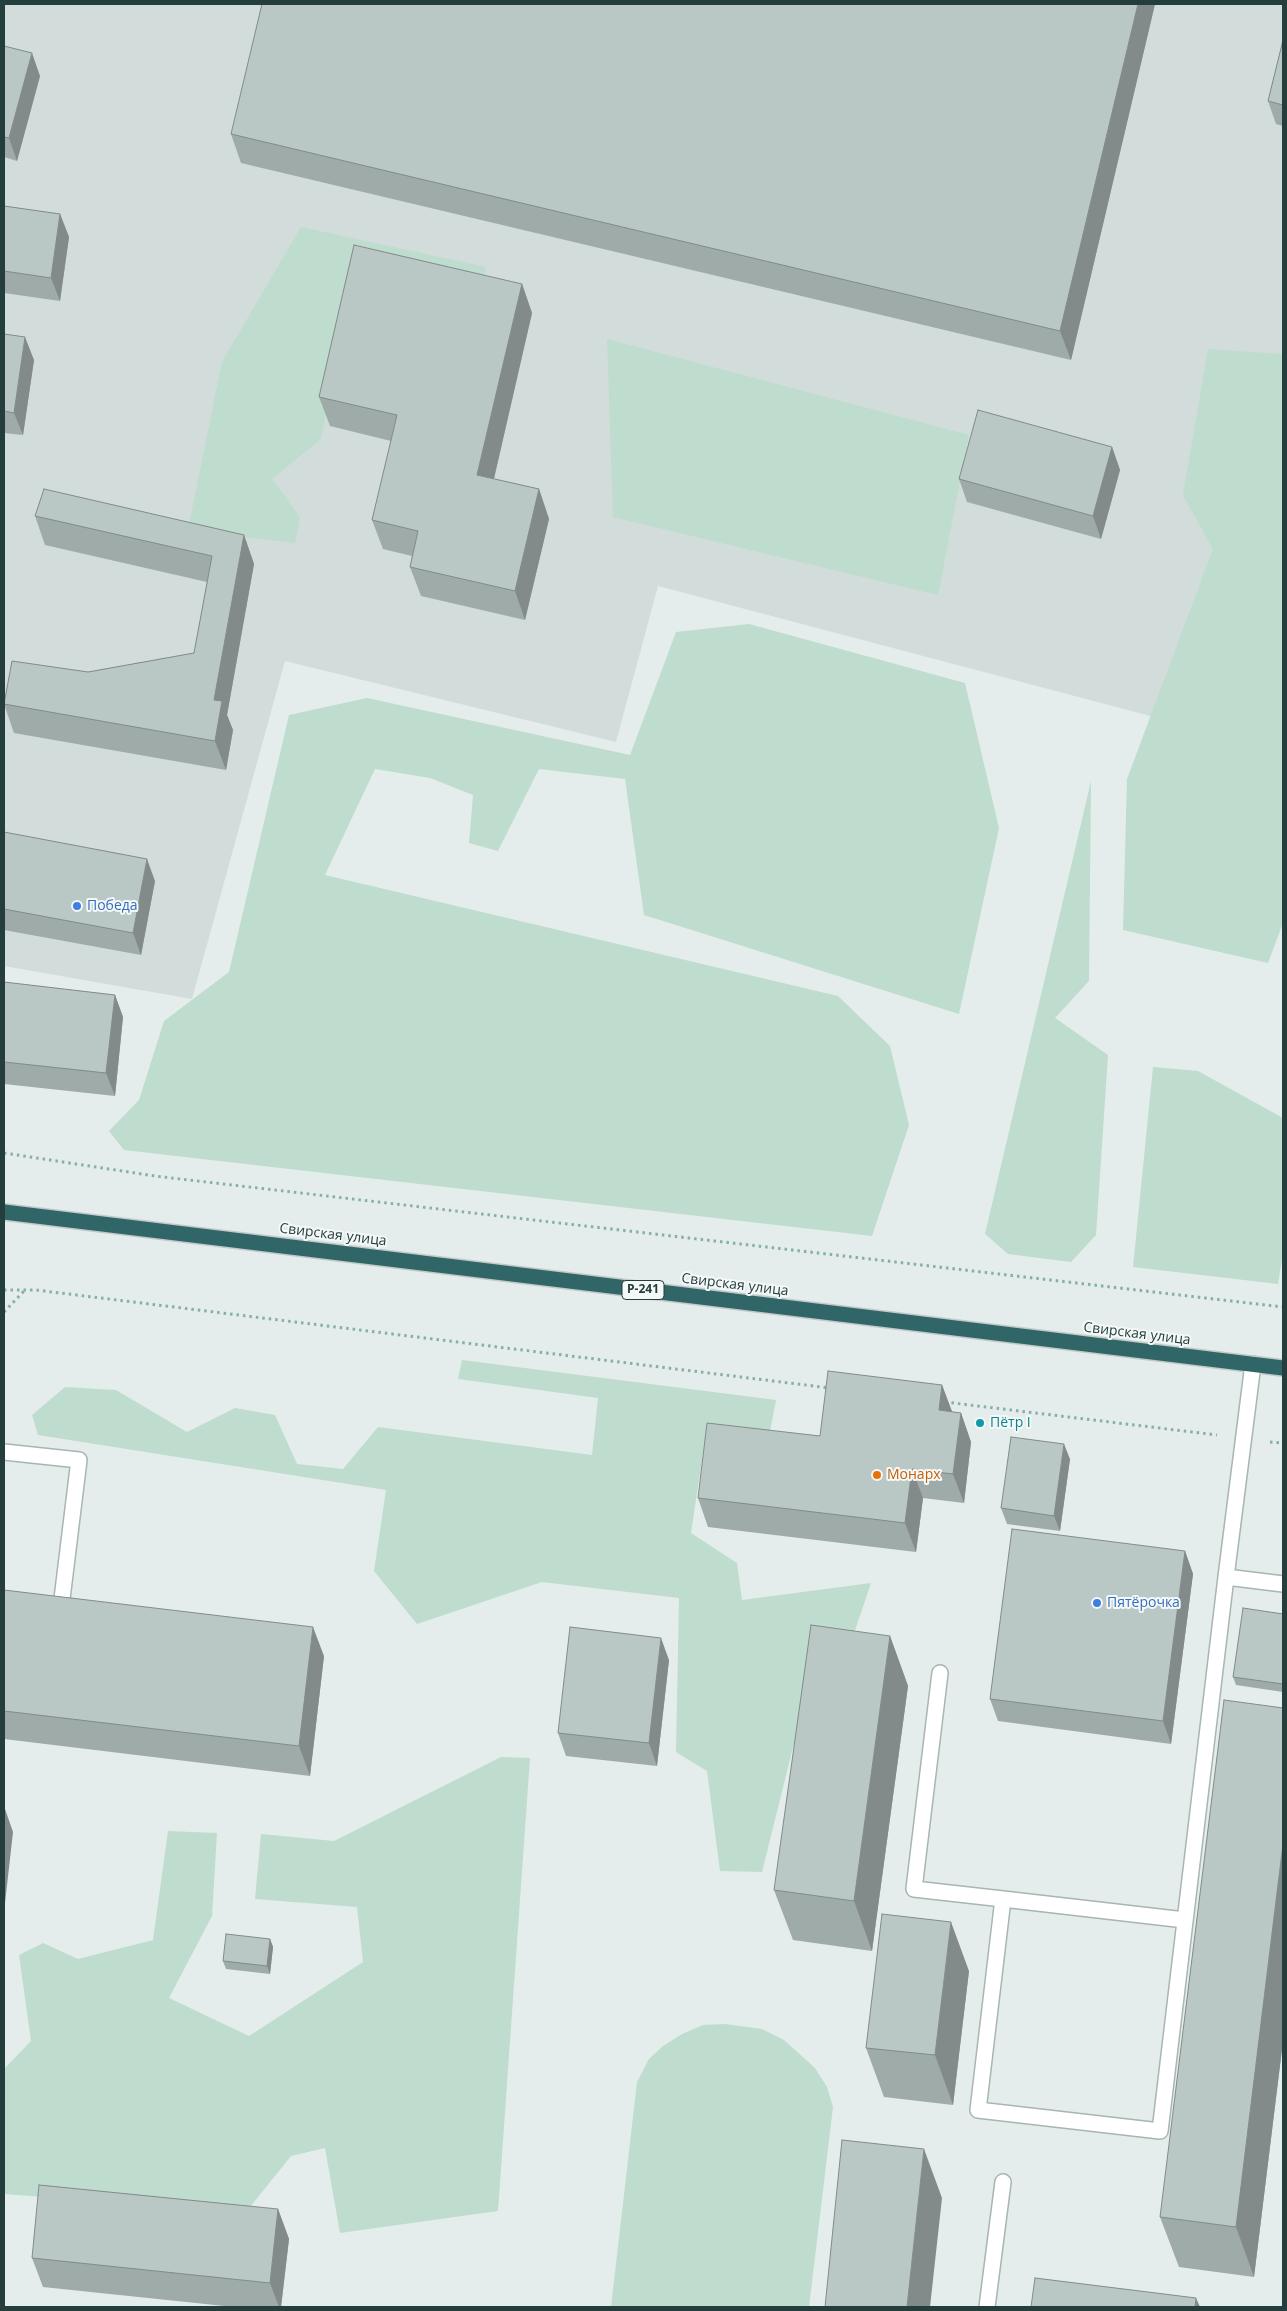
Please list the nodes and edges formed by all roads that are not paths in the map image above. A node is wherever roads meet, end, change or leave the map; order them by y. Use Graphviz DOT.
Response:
graph roads {
  1 [pos="4,1212"];
  2 [pos="1253,1364"];
  3 [pos="1283,1368"];
  4 [pos="4,1452"];
  5 [pos="1226,1577"];
  6 [pos="1283,1584"];
  7 [pos="61,1607"];
  8 [pos="940,1673"];
  9 [pos="1003,1899"];
  10 [pos="1185,1920"];
  11 [pos="1003,2182"];
  12 [pos="988,2307"];
  1 -- 2 [label="highway, Свирская улица / Р-241"];
  2 -- 3 [label="highway, Свирская улица / Р-241"];
  2 -- 5 [label="lane"];
  4 -- 7 [label="lane"];
  5 -- 6 [label="lane"];
  5 -- 10 [label="lane"];
  8 -- 9 [label="lane"];
  9 -- 10 [label="lane"];
  9 -- 10 [label="lane"];
  11 -- 12 [label="lane"];
}
